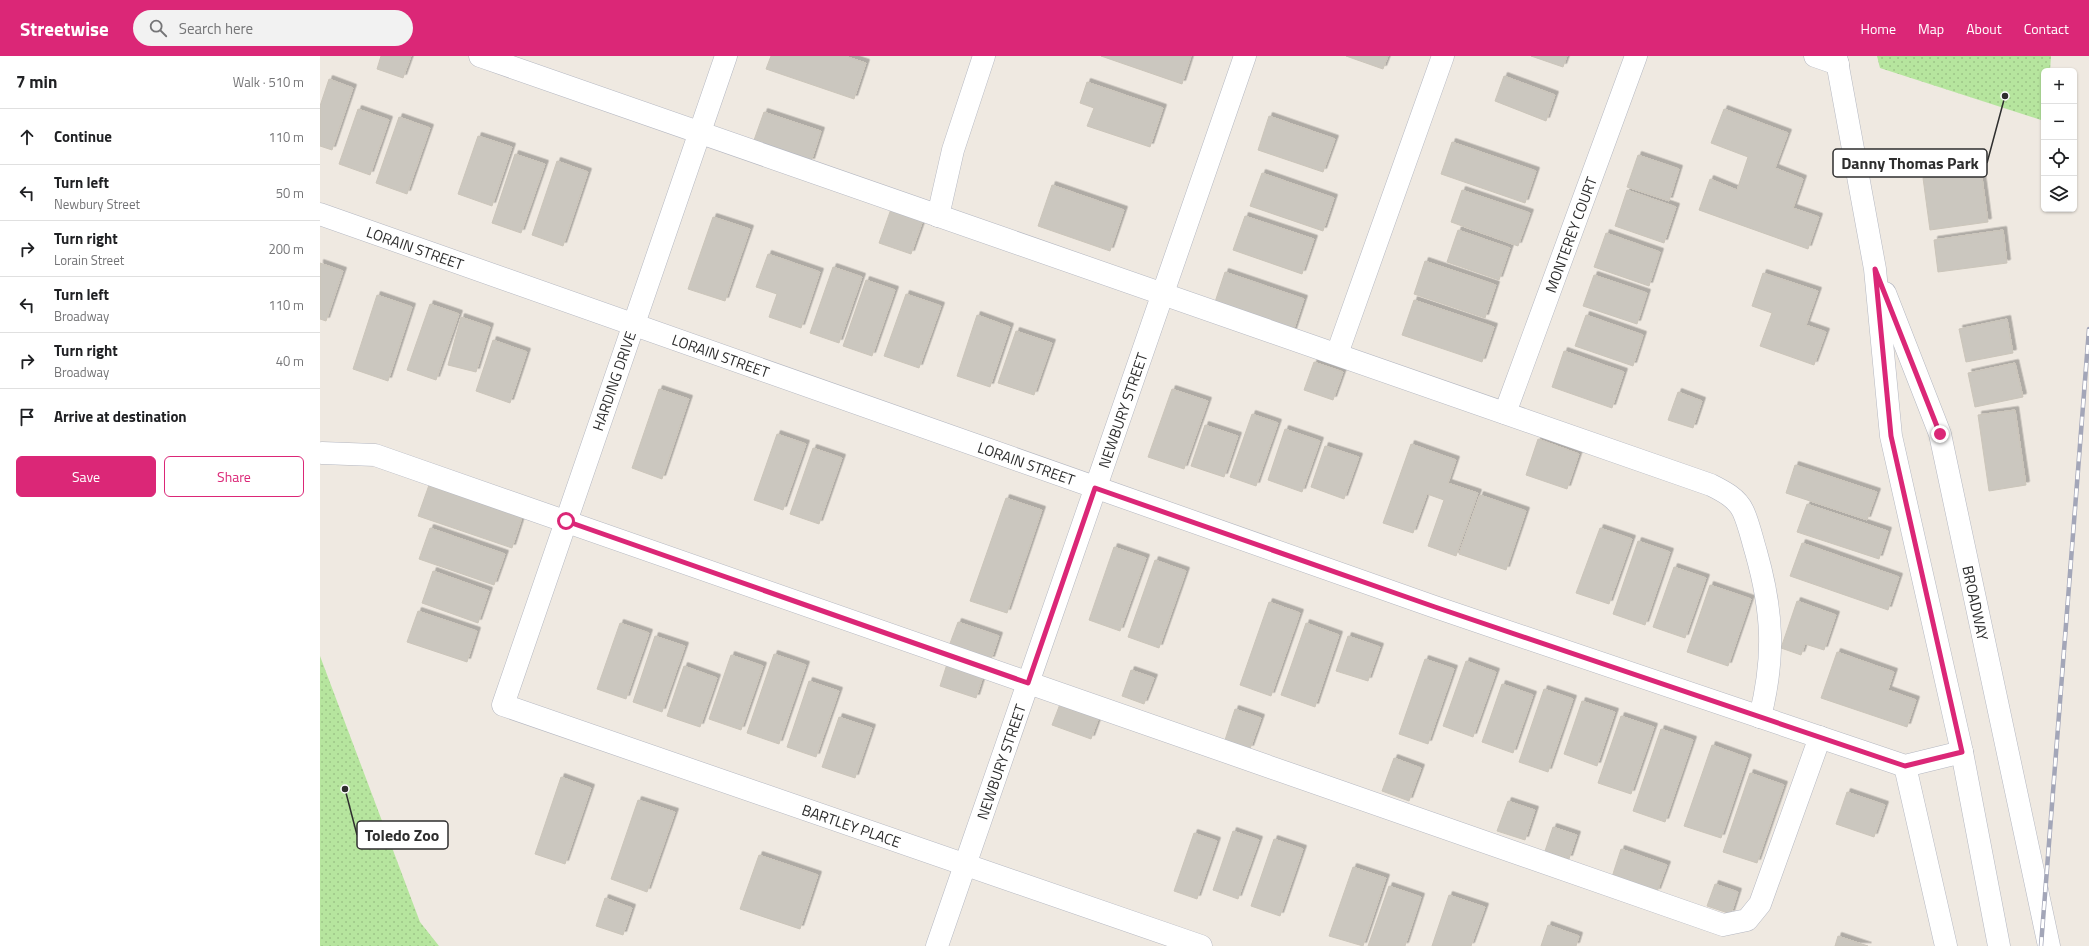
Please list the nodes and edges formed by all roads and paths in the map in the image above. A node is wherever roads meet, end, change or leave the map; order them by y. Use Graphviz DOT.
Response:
graph roads {
  1 [pos="480,56"];
  2 [pos="726,56"];
  3 [pos="984,56"];
  4 [pos="1245,56"];
  5 [pos="1443,56"];
  6 [pos="1636,56"];
  7 [pos="1815,56"];
  8 [pos="1837,60"];
  9 [pos="700,132"];
  10 [pos="320,214"];
  11 [pos="938,216"];
  12 [pos="1875,269"];
  13 [pos="1163,294"];
  14 [pos="633,325"];
  15 [pos="1337,354"];
  16 [pos="1505,413"];
  17 [pos="322,453"];
  18 [pos="1095,488"];
  19 [pos="566,521"];
  20 [pos="1028,683"];
  21 [pos="503,705"];
  22 [pos="1760,717"];
  23 [pos="1820,737"];
  24 [pos="1962,752"];
  25 [pos="1905,766"];
  26 [pos="965,864"];
  27 [pos="937,946"];
  28 [pos="1200,946"];
  29 [pos="1946,946"];
  30 [pos="1999,946"];
  31 [pos="2049,946"];
  1 -- 9 [label="street"];
  2 -- 9 [label="street, HARDING DRIVE"];
  3 -- 11 [label="street"];
  4 -- 13 [label="street, NEWBURY STREET"];
  5 -- 15 [label="street"];
  6 -- 16 [label="street, MONTEREY COURT"];
  7 -- 8 [label="street"];
  8 -- 12 [label="street, BROADWAY"];
  9 -- 11 [label="street"];
  9 -- 14 [label="street, HARDING DRIVE"];
  10 -- 14 [label="street, LORAIN STREET"];
  11 -- 13 [label="street"];
  12 -- 24 [label="street, BROADWAY"];
  12 -- 31 [label="street, BROADWAY"];
  13 -- 15 [label="street"];
  13 -- 18 [label="street, NEWBURY STREET"];
  14 -- 18 [label="street, LORAIN STREET"];
  14 -- 19 [label="street, HARDING DRIVE"];
  15 -- 16 [label="street"];
  16 -- 22 [label="street"];
  17 -- 19 [label="street"];
  18 -- 20 [label="street, NEWBURY STREET"];
  18 -- 22 [label="street, LORAIN STREET"];
  19 -- 20 [label="street"];
  19 -- 21 [label="street, HARDING DRIVE"];
  20 -- 23 [label="street"];
  20 -- 26 [label="street, NEWBURY STREET"];
  21 -- 26 [label="street, BARTLEY PLACE"];
  22 -- 23 [label="street, LORAIN STREET"];
  23 -- 25 [label="street, LORAIN STREET"];
  24 -- 25 [label="street"];
  24 -- 30 [label="street, BROADWAY"];
  25 -- 29 [label="street"];
  26 -- 27 [label="street, NEWBURY STREET"];
  26 -- 28 [label="street, BARTLEY PLACE"];
}
